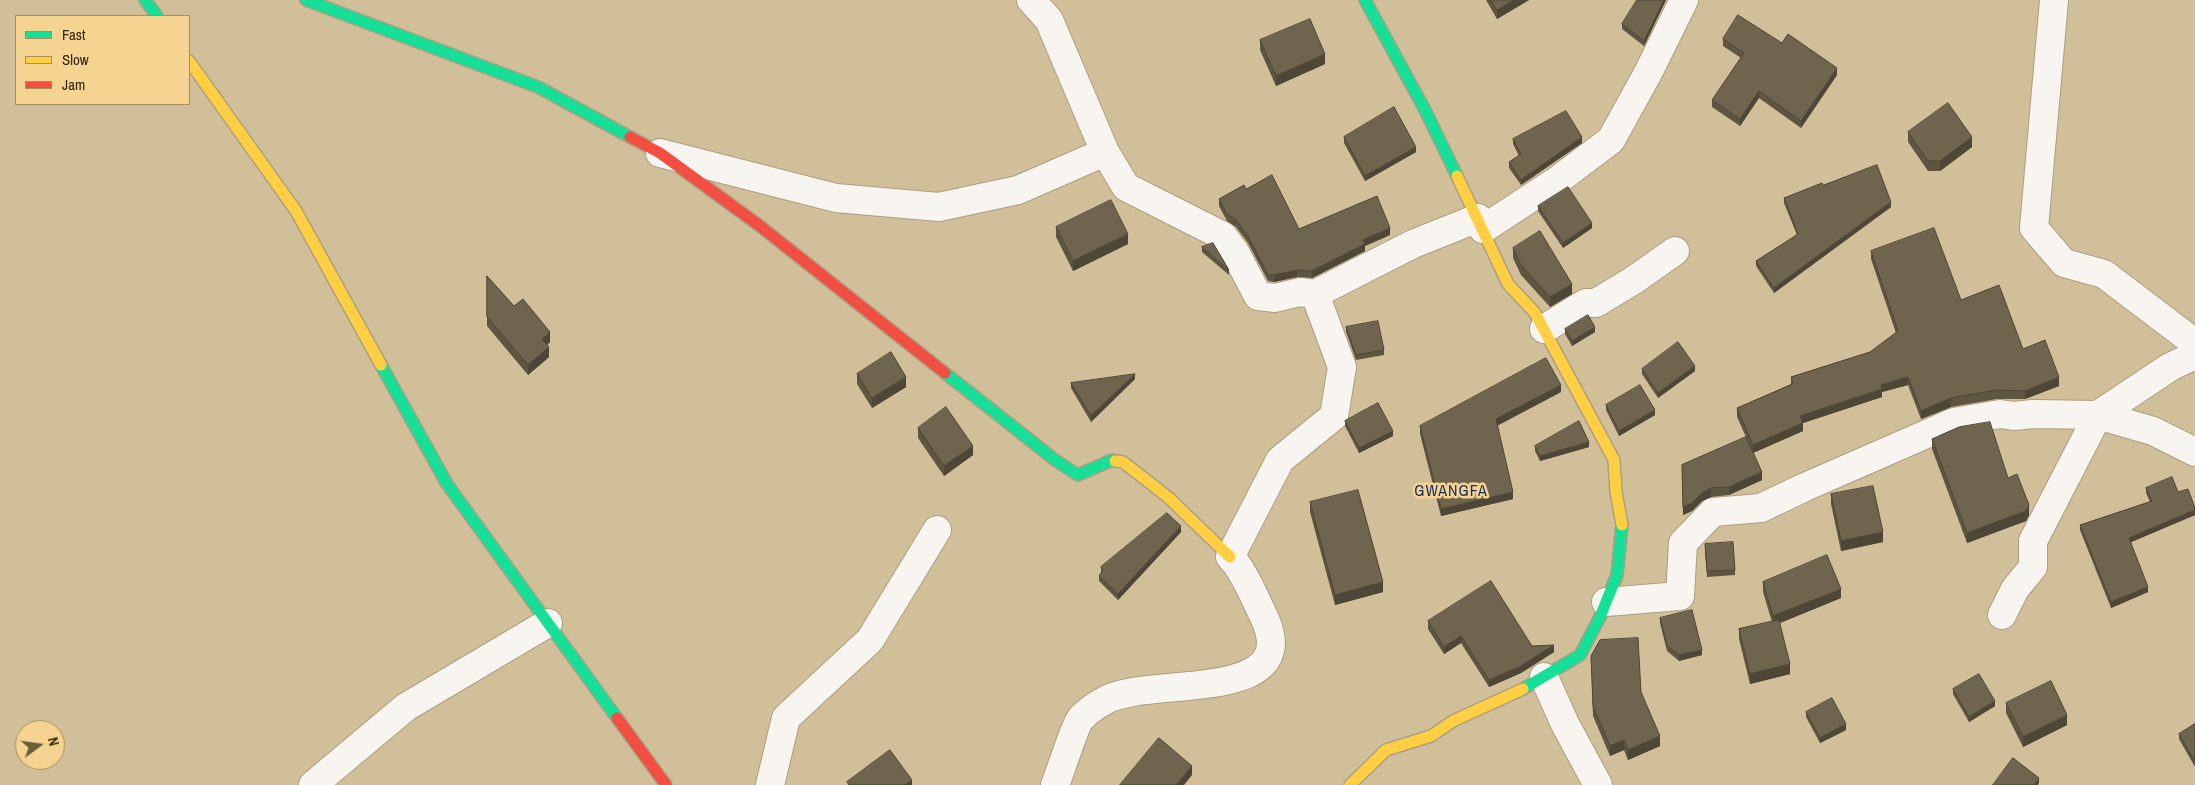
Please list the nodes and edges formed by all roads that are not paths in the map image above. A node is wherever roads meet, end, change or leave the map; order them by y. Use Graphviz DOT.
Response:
graph roads {
  1 [pos="145,0"];
  2 [pos="306,0"];
  3 [pos="1031,0"];
  4 [pos="1366,0"];
  5 [pos="1684,0"];
  6 [pos="2054,0"];
  7 [pos="156,15"];
  8 [pos="190,62"];
  9 [pos="1104,152"];
  10 [pos="660,153"];
  11 [pos="1481,224"];
  12 [pos="1675,251"];
  13 [pos="1315,294"];
  14 [pos="1544,329"];
  15 [pos="2195,343"];
  16 [pos="2195,355"];
  17 [pos="2098,415"];
  18 [pos="2195,452"];
  19 [pos="937,530"];
  20 [pos="1230,557"];
  21 [pos="1606,602"];
  22 [pos="2002,615"];
  23 [pos="548,623"];
  24 [pos="1544,677"];
  25 [pos="313,785"];
  26 [pos="666,785"];
  27 [pos="770,785"];
  28 [pos="1055,785"];
  29 [pos="1350,785"];
  30 [pos="1598,785"];
  1 -- 7 [label="street"];
  2 -- 10 [label="street"];
  3 -- 9 [label="street"];
  4 -- 11 [label="street"];
  5 -- 11 [label="street"];
  6 -- 15 [label="street"];
  8 -- 23 [label="street"];
  9 -- 10 [label="street"];
  9 -- 13 [label="street"];
  10 -- 20 [label="street"];
  11 -- 13 [label="street"];
  11 -- 14 [label="street"];
  12 -- 14 [label="street"];
  13 -- 20 [label="street"];
  14 -- 21 [label="street"];
  16 -- 17 [label="street"];
  17 -- 18 [label="street"];
  17 -- 21 [label="street"];
  17 -- 22 [label="street"];
  19 -- 27 [label="street"];
  20 -- 28 [label="street"];
  21 -- 24 [label="street"];
  23 -- 25 [label="street"];
  23 -- 26 [label="street"];
  24 -- 29 [label="street"];
  24 -- 30 [label="street"];
}
